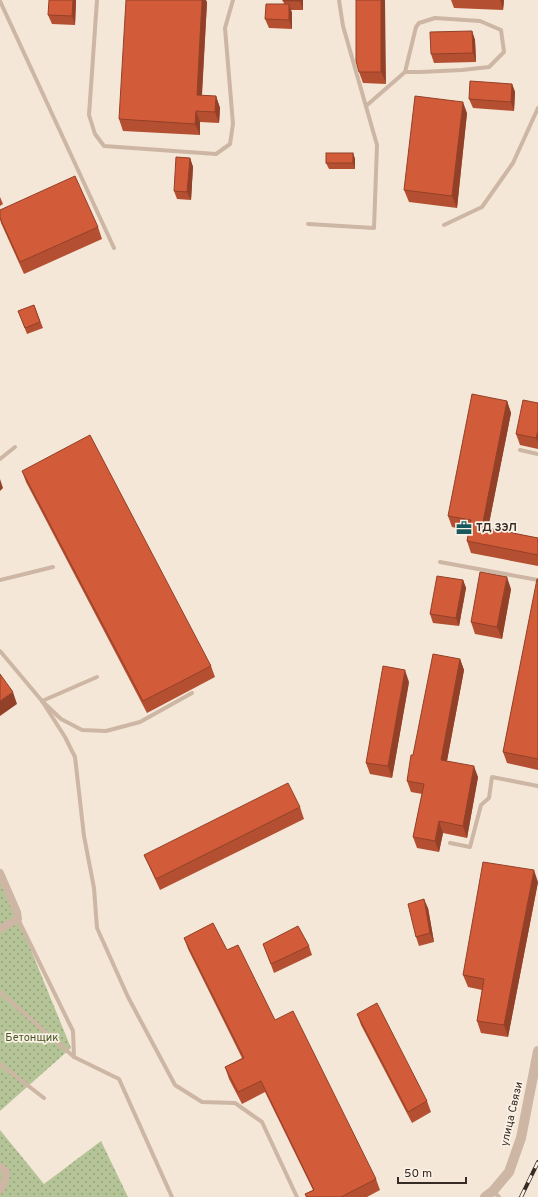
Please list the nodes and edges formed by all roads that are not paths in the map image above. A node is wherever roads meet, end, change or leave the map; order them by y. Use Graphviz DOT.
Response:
graph roads {
  1 [pos="97,0"];
  2 [pos="233,0"];
  3 [pos="340,0"];
  4 [pos="0,1"];
  5 [pos="405,72"];
  6 [pos="366,106"];
  7 [pos="538,108"];
  8 [pos="308,224"];
  9 [pos="444,225"];
  10 [pos="114,248"];
  11 [pos="15,447"];
  12 [pos="520,450"];
  13 [pos="538,454"];
  14 [pos="0,459"];
  15 [pos="440,562"];
  16 [pos="53,567"];
  17 [pos="0,580"];
  18 [pos="538,580"];
  19 [pos="0,651"];
  20 [pos="97,677"];
  21 [pos="192,693"];
  22 [pos="42,701"];
  23 [pos="538,786"];
  24 [pos="450,843"];
  25 [pos="0,873"];
  26 [pos="18,919"];
  27 [pos="0,929"];
  28 [pos="0,992"];
  29 [pos="538,1051"];
  30 [pos="74,1058"];
  31 [pos="0,1064"];
  32 [pos="44,1098"];
  33 [pos="0,1167"];
  34 [pos="0,1190"];
  35 [pos="492,1195"];
  36 [pos="172,1197"];
  37 [pos="297,1197"];
  1 -- 2 [label="lane"];
  3 -- 6 [label="lane"];
  4 -- 10 [label="lane"];
  5 -- 5 [label="lane"];
  5 -- 6 [label="lane"];
  6 -- 8 [label="lane"];
  7 -- 9 [label="lane"];
  11 -- 14 [label="lane"];
  12 -- 13 [label="lane"];
  15 -- 18 [label="lane"];
  16 -- 17 [label="lane"];
  19 -- 22 [label="lane"];
  20 -- 22 [label="lane"];
  21 -- 22 [label="lane"];
  22 -- 37 [label="lane"];
  23 -- 24 [label="lane"];
  25 -- 26 [label="street"];
  26 -- 27 [label="street"];
  26 -- 30 [label="lane"];
  28 -- 30 [label="lane"];
  29 -- 35 [label="street, улица Связи"];
  30 -- 36 [label="lane"];
  31 -- 32 [label="lane"];
  33 -- 34 [label="street"];
}
